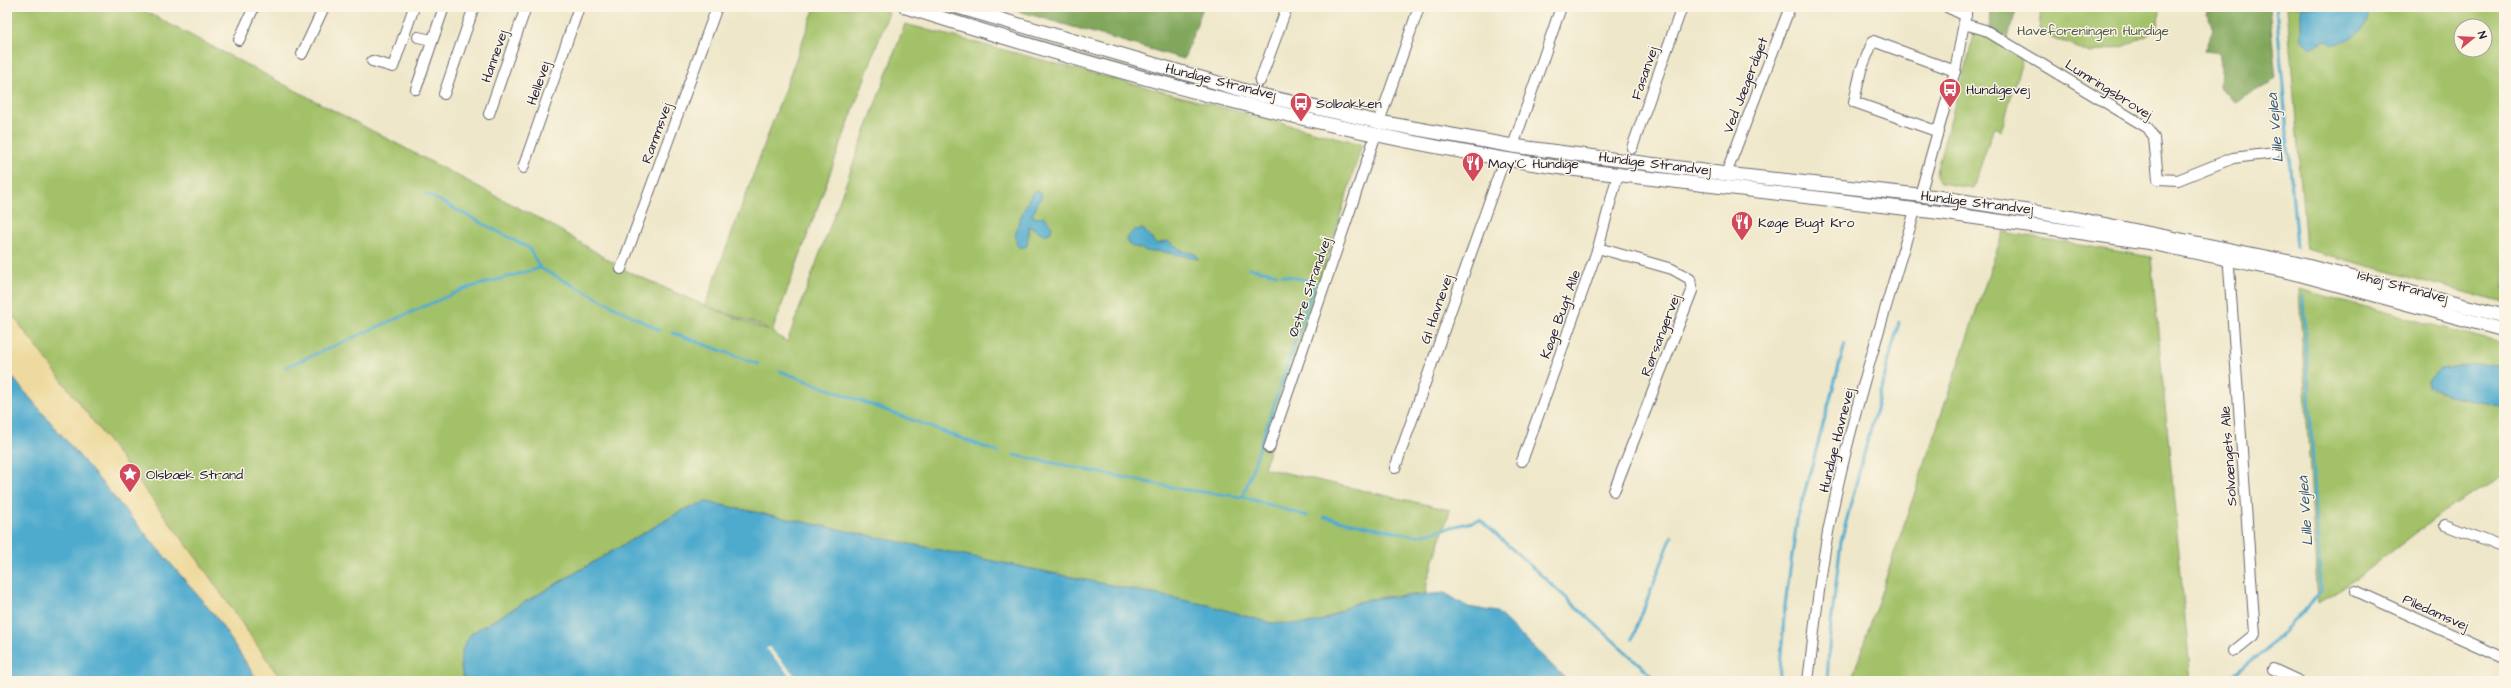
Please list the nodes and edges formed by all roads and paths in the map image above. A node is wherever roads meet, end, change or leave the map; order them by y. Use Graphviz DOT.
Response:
graph roads {
  1 [pos="254,7"];
  2 [pos="324,7"];
  3 [pos="414,7"];
  4 [pos="444,7"];
  5 [pos="474,7"];
  6 [pos="526,7"];
  7 [pos="580,7"];
  8 [pos="717,7"];
  9 [pos="906,7"];
  10 [pos="958,7"];
  11 [pos="1287,7"];
  12 [pos="1419,7"];
  13 [pos="1561,7"];
  14 [pos="1682,7"];
  15 [pos="1790,7"];
  16 [pos="1947,7"];
  17 [pos="1966,16"];
  18 [pos="418,37"];
  19 [pos="239,40"];
  20 [pos="432,40"];
  21 [pos="302,54"];
  22 [pos="372,61"];
  23 [pos="1955,71"];
  24 [pos="1260,81"];
  25 [pos="416,89"];
  26 [pos="444,94"];
  27 [pos="489,114"];
  28 [pos="1379,122"];
  29 [pos="1939,132"];
  30 [pos="1376,134"];
  31 [pos="1513,146"];
  32 [pos="1632,148"];
  33 [pos="2276,153"];
  34 [pos="1504,160"];
  35 [pos="523,168"];
  36 [pos="1618,174"];
  37 [pos="1726,174"];
  38 [pos="1920,195"];
  39 [pos="1915,211"];
  40 [pos="1598,248"];
  41 [pos="2228,253"];
  42 [pos="2294,268"];
  43 [pos="621,269"];
  44 [pos="2504,316"];
  45 [pos="2504,330"];
  46 [pos="1269,448"];
  47 [pos="1522,461"];
  48 [pos="1395,468"];
  49 [pos="1614,491"];
  50 [pos="2445,525"];
  51 [pos="2504,548"];
  52 [pos="2356,592"];
  53 [pos="2234,651"];
  54 [pos="2504,658"];
  55 [pos="2273,668"];
  56 [pos="1808,681"];
  57 [pos="2299,681"];
  1 -- 19 [label="street"];
  2 -- 21 [label="street"];
  3 -- 22 [label="street"];
  4 -- 20 [label="street"];
  5 -- 26 [label="street"];
  6 -- 27 [label="street, Hannevej"];
  7 -- 35 [label="street, Hellevej"];
  8 -- 43 [label="street, Rammsvej"];
  9 -- 30 [label="main road, Hundige Strandvej"];
  10 -- 28 [label="main road, Hundige Strandvej"];
  11 -- 24 [label="street"];
  12 -- 28 [label="street"];
  13 -- 31 [label="street"];
  14 -- 32 [label="street, Fasanvej"];
  15 -- 37 [label="street, Ved Jægerdiget"];
  16 -- 17 [label="street"];
  17 -- 23 [label="street"];
  17 -- 33 [label="street, Lumringsbrovej"];
  18 -- 20 [label="street"];
  20 -- 25 [label="street"];
  23 -- 29 [label="street"];
  23 -- 29 [label="street"];
  28 -- 31 [label="main road, Hundige Strandvej"];
  29 -- 38 [label="street"];
  30 -- 34 [label="main road, Hundige Strandvej"];
  30 -- 46 [label="street, Østre Strandvej"];
  31 -- 37 [label="main road, Hundige Strandvej"];
  34 -- 36 [label="main road, Hundige Strandvej"];
  34 -- 48 [label="street, Gl Havnevej"];
  36 -- 39 [label="main road, Hundige Strandvej"];
  36 -- 40 [label="street, Køge Bugt Alle"];
  37 -- 38 [label="main road, Hundige Strandvej"];
  38 -- 39 [label="main road"];
  38 -- 41 [label="main road, Hundige Strandvej"];
  39 -- 41 [label="main road, Hundige Strandvej"];
  39 -- 56 [label="street, Hundige Havnevej"];
  40 -- 47 [label="street, Køge Bugt Alle"];
  40 -- 49 [label="street, Rørsangervej"];
  41 -- 42 [label="main road, Hundige Strandvej"];
  41 -- 53 [label="street, Solvængets Alle"];
  42 -- 44 [label="main road, Ishøj Strandvej"];
  42 -- 45 [label="main road, Ishøj Strandvej"];
  50 -- 51 [label="street"];
  52 -- 54 [label="street, Piledamsvej"];
  55 -- 57 [label="street"];
}
